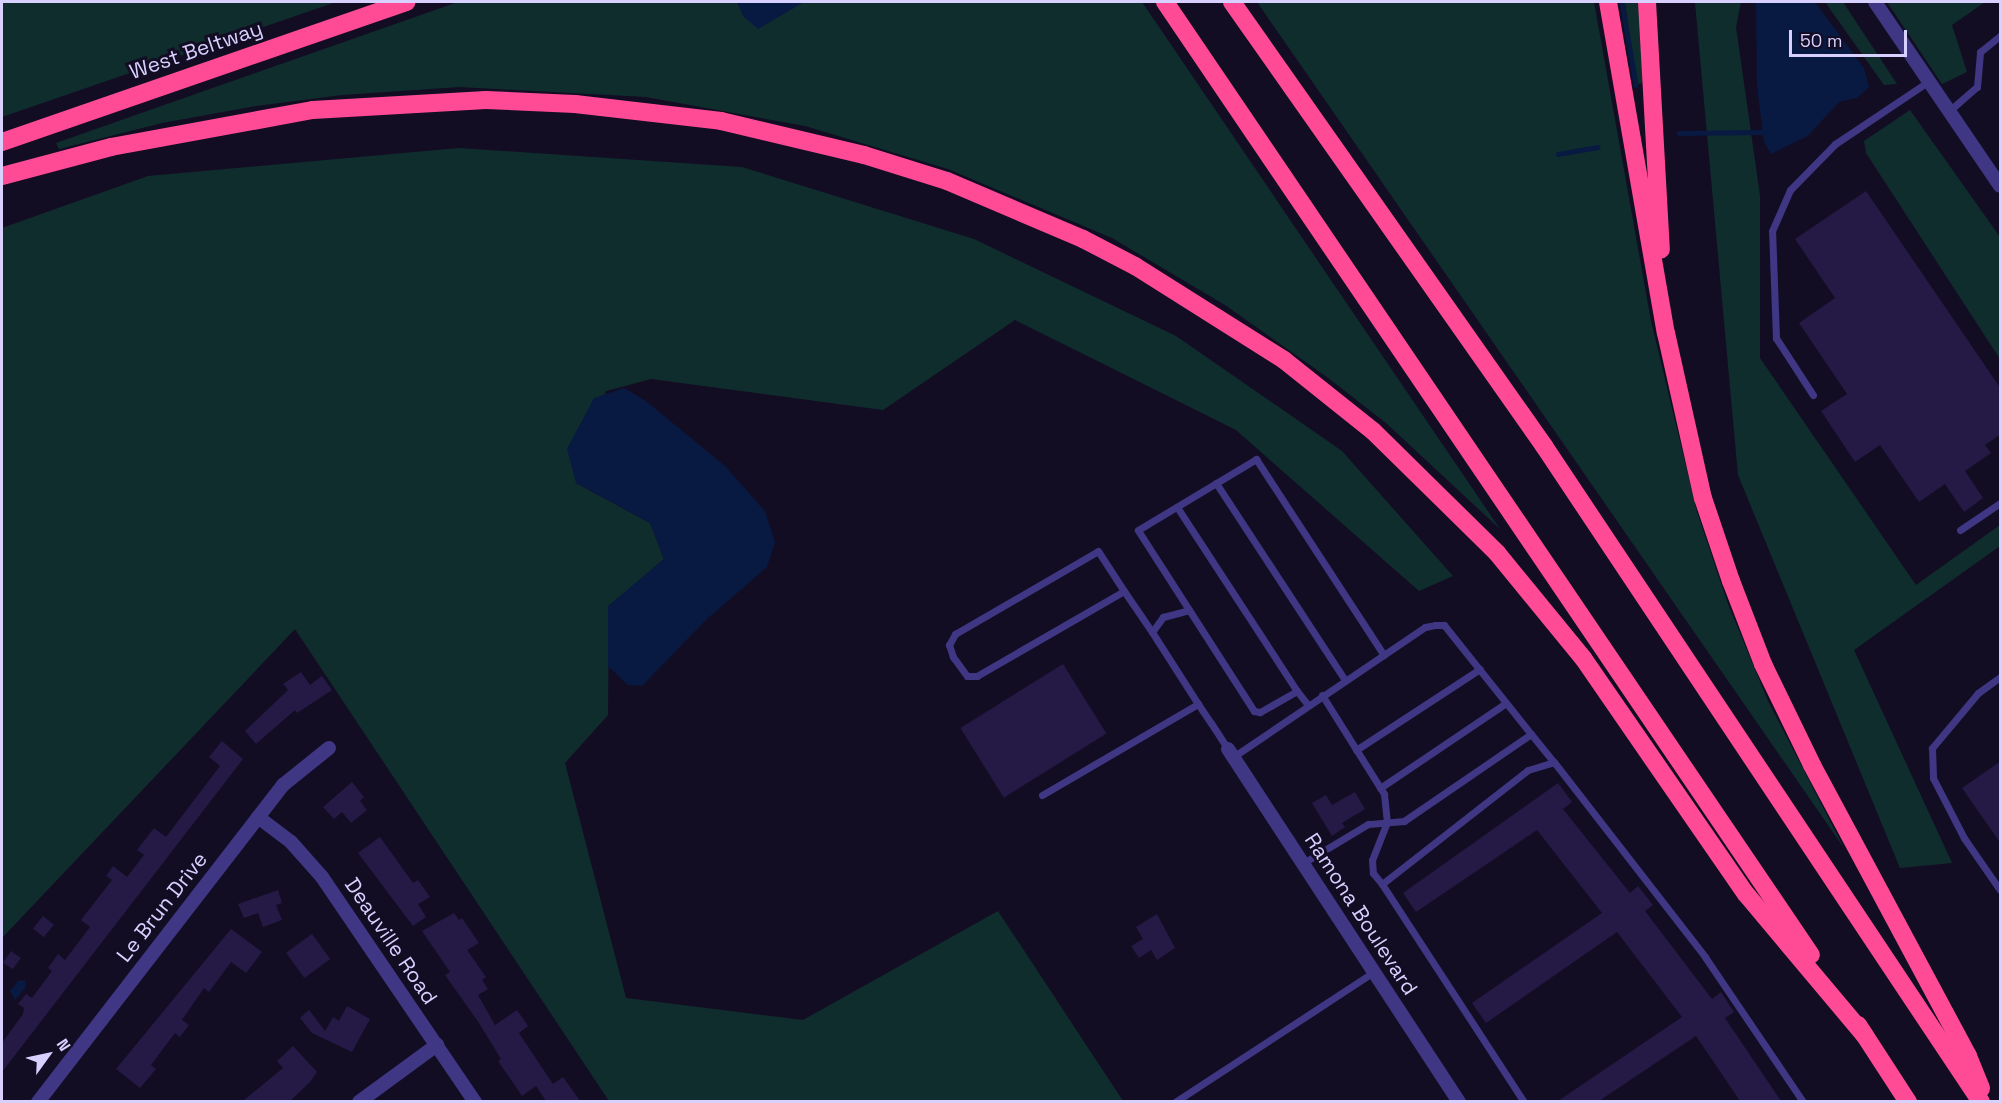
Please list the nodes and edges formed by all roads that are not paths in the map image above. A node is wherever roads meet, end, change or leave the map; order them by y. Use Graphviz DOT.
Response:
graph roads {
  1 [pos="406,2"];
  2 [pos="1165,2"];
  3 [pos="1232,2"];
  4 [pos="1608,2"];
  5 [pos="1647,2"];
  6 [pos="1875,2"];
  7 [pos="2001,36"];
  8 [pos="1929,81"];
  9 [pos="1949,111"];
  10 [pos="2,142"];
  11 [pos="2,176"];
  12 [pos="2001,186"];
  13 [pos="1666,333"];
  14 [pos="1813,394"];
  15 [pos="1216,483"];
  16 [pos="2001,503"];
  17 [pos="1177,507"];
  18 [pos="1960,530"];
  19 [pos="1124,591"];
  20 [pos="1189,610"];
  21 [pos="1152,632"];
  22 [pos="1384,655"];
  23 [pos="1480,669"];
  24 [pos="2001,677"];
  25 [pos="1346,680"];
  26 [pos="1297,691"];
  27 [pos="1322,695"];
  28 [pos="1506,703"];
  29 [pos="1198,704"];
  30 [pos="1308,705"];
  31 [pos="1531,734"];
  32 [pos="329,748"];
  33 [pos="1356,750"];
  34 [pos="1231,753"];
  35 [pos="1554,762"];
  36 [pos="1380,789"];
  37 [pos="1042,795"];
  38 [pos="258,817"];
  39 [pos="1387,822"];
  40 [pos="1303,863"];
  41 [pos="1382,884"];
  42 [pos="2001,890"];
  43 [pos="1374,972"];
  44 [pos="1865,1036"];
  45 [pos="437,1045"];
  46 [pos="38,1101"];
  47 [pos="358,1101"];
  48 [pos="476,1101"];
  49 [pos="1174,1101"];
  50 [pos="1459,1101"];
  51 [pos="1524,1101"];
  52 [pos="1803,1101"];
  53 [pos="1908,1101"];
  54 [pos="1981,1101"];
  55 [pos="1987,1101"];
  1 -- 10 [label="highway, West Beltway"];
  2 -- 44 [label="highway"];
  3 -- 54 [label="highway"];
  4 -- 13 [label="highway"];
  5 -- 13 [label="highway"];
  6 -- 8 [label="street"];
  7 -- 9 [label="lane"];
  8 -- 9 [label="street"];
  8 -- 14 [label="lane"];
  9 -- 12 [label="street"];
  11 -- 44 [label="highway"];
  13 -- 55 [label="highway"];
  15 -- 17 [label="lane"];
  15 -- 22 [label="lane"];
  15 -- 25 [label="lane"];
  16 -- 18 [label="lane"];
  17 -- 20 [label="lane"];
  17 -- 26 [label="lane"];
  19 -- 19 [label="lane"];
  19 -- 21 [label="lane"];
  20 -- 21 [label="lane"];
  20 -- 26 [label="lane"];
  21 -- 29 [label="lane"];
  22 -- 23 [label="lane"];
  22 -- 25 [label="lane"];
  23 -- 28 [label="lane"];
  23 -- 33 [label="lane"];
  24 -- 42 [label="lane"];
  25 -- 27 [label="lane"];
  26 -- 30 [label="lane"];
  27 -- 30 [label="lane"];
  27 -- 33 [label="lane"];
  28 -- 31 [label="lane"];
  28 -- 36 [label="lane"];
  29 -- 34 [label="lane"];
  29 -- 37 [label="lane"];
  30 -- 34 [label="lane"];
  31 -- 35 [label="lane"];
  31 -- 39 [label="lane"];
  32 -- 38 [label="street, Le Brun Drive"];
  33 -- 36 [label="lane"];
  34 -- 40 [label="street, Ramona Boulevard"];
  35 -- 41 [label="lane"];
  35 -- 52 [label="lane"];
  36 -- 39 [label="lane"];
  38 -- 45 [label="street, Deauville Road"];
  38 -- 46 [label="street, Le Brun Drive"];
  39 -- 40 [label="lane"];
  39 -- 41 [label="lane"];
  40 -- 43 [label="street, Ramona Boulevard"];
  41 -- 51 [label="lane"];
  43 -- 49 [label="lane"];
  43 -- 50 [label="street, Ramona Boulevard"];
  44 -- 53 [label="highway"];
  45 -- 47 [label="street"];
  45 -- 48 [label="street, Deauville Road"];
}
